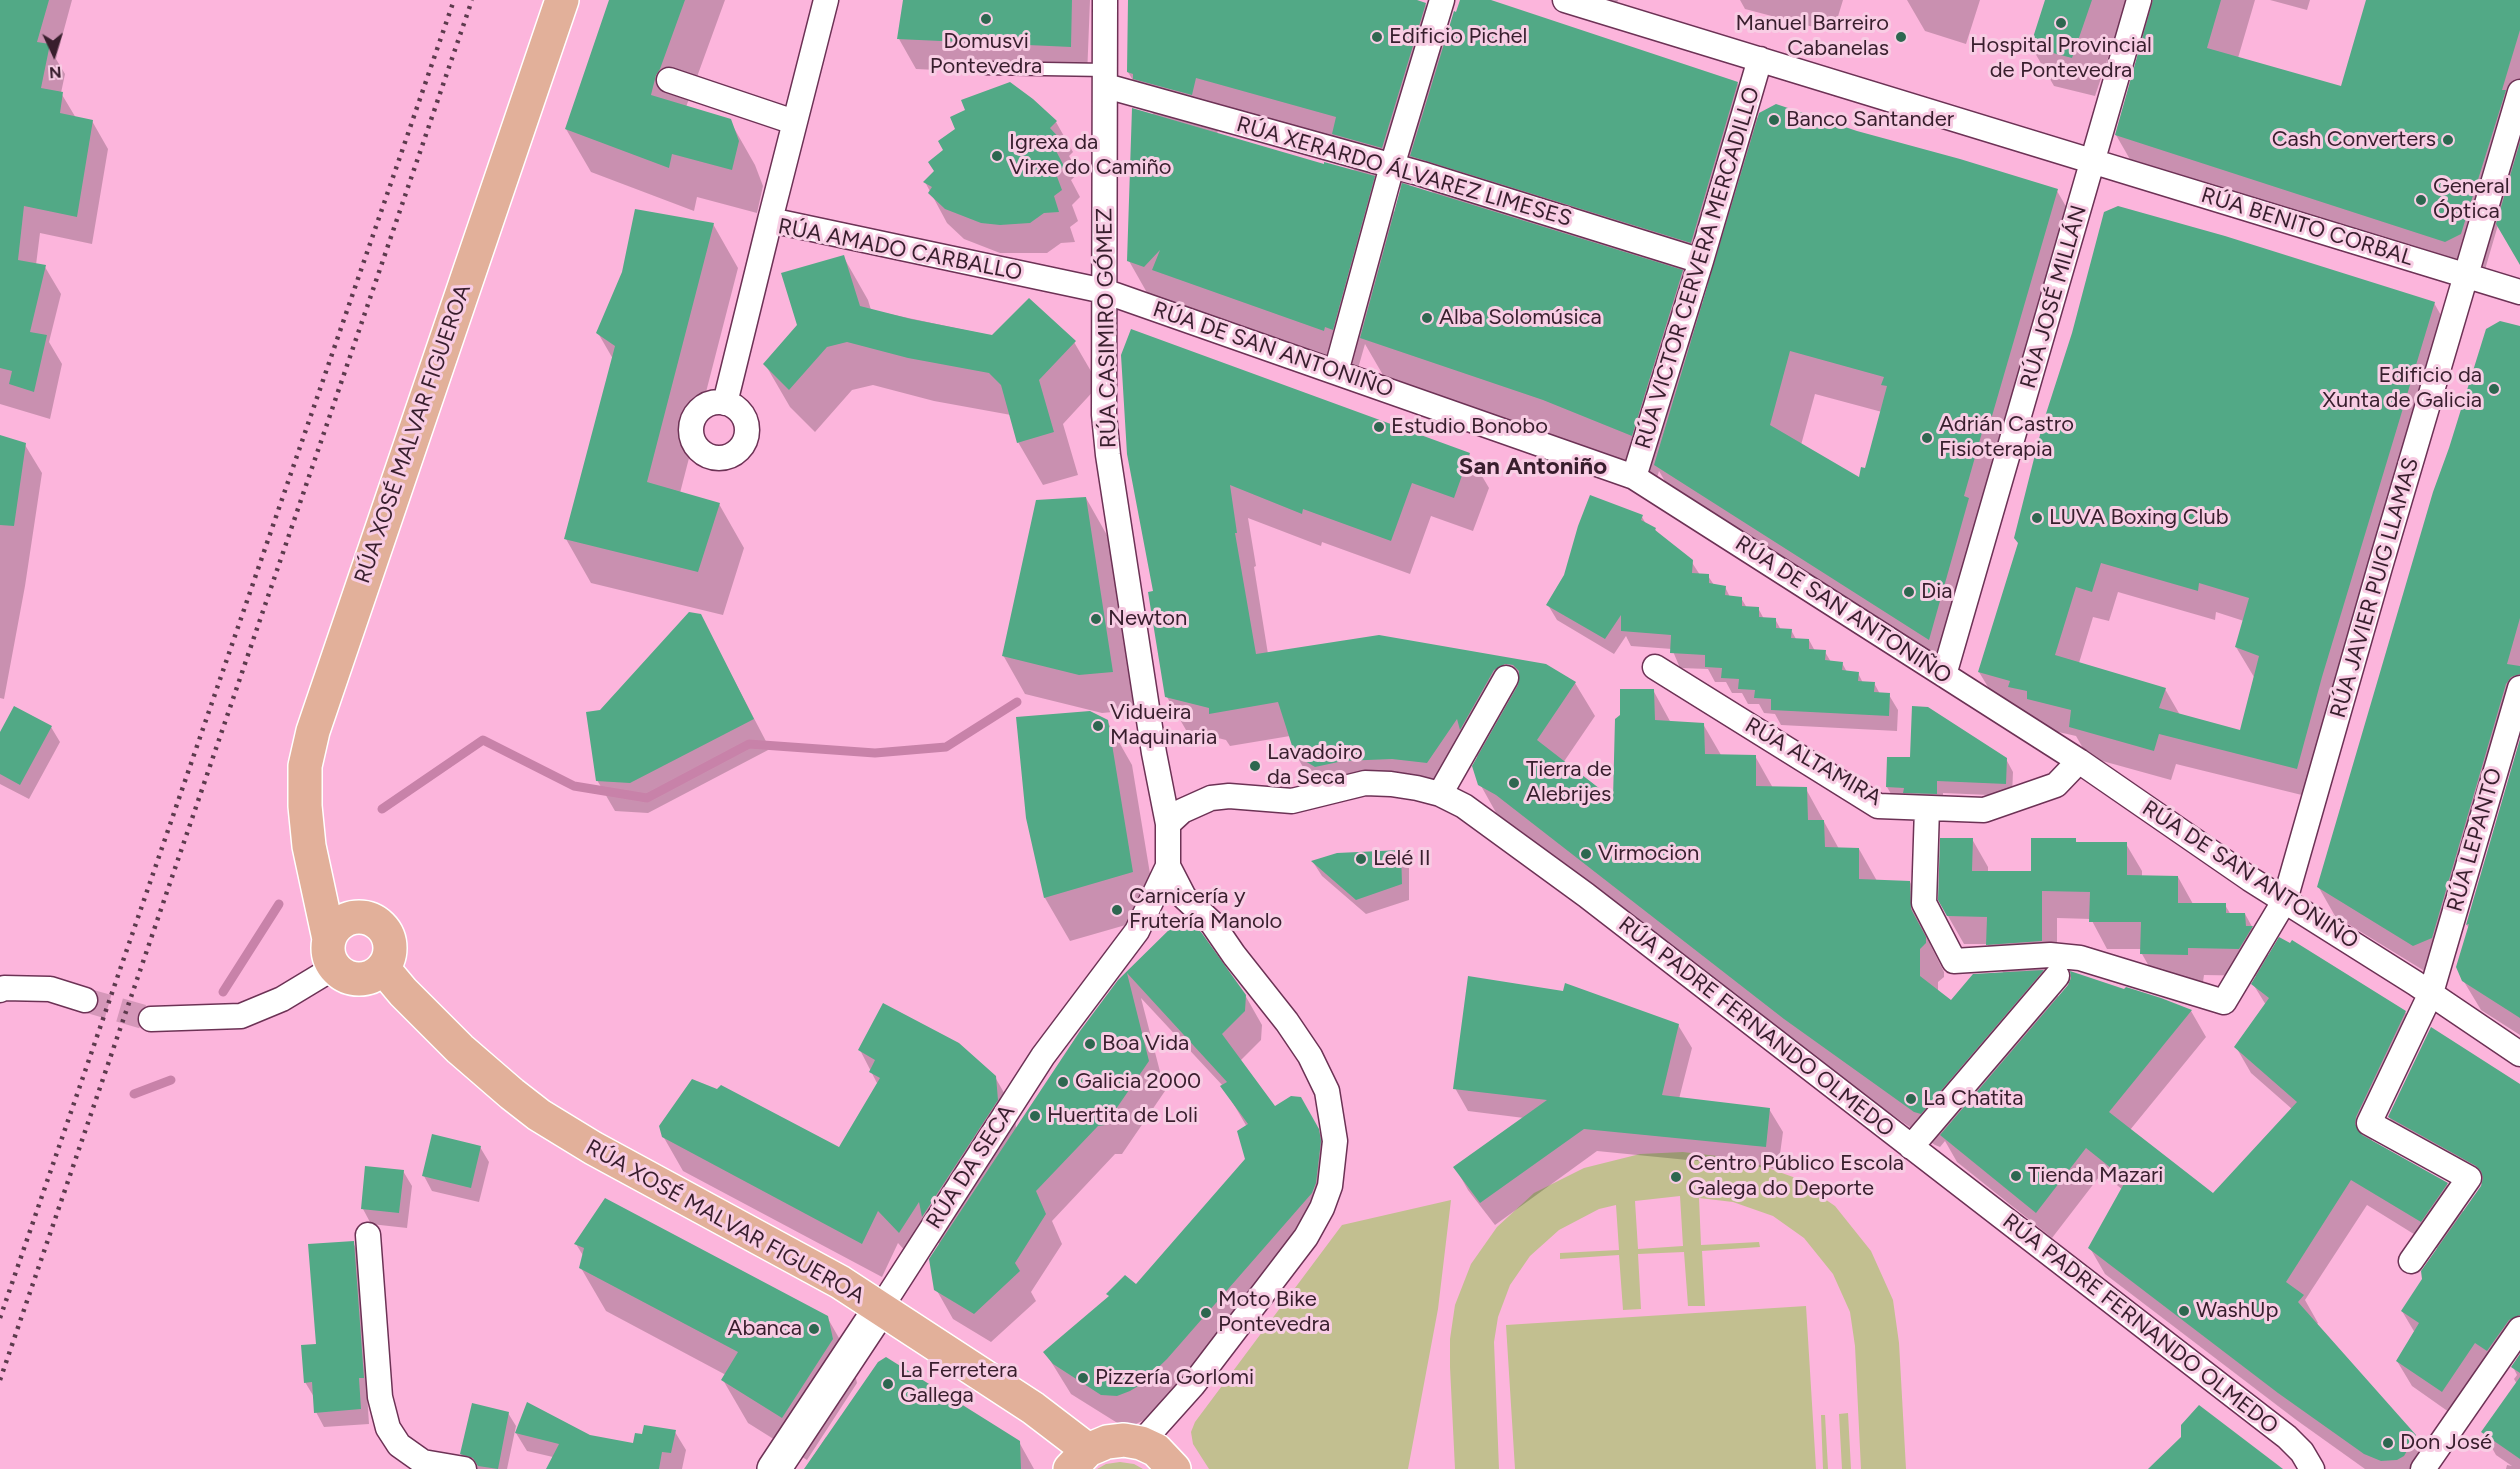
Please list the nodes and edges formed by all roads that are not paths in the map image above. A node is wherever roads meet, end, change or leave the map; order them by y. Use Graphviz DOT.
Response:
graph roads {
  1 [pos="562,0"];
  2 [pos="826,0"];
  3 [pos="1106,0"];
  4 [pos="1442,0"];
  5 [pos="1565,0"];
  6 [pos="2139,0"];
  7 [pos="1594,4"];
  8 [pos="1760,59"];
  9 [pos="982,68"];
  10 [pos="1106,78"];
  11 [pos="669,80"];
  12 [pos="2520,92"];
  13 [pos="794,122"];
  14 [pos="2094,161"];
  15 [pos="1392,166"];
  16 [pos="770,220"];
  17 [pos="1701,261"];
  18 [pos="2466,276"];
  19 [pos="1104,291"];
  20 [pos="2520,292"];
  21 [pos="1336,372"];
  22 [pos="725,403"];
  23 [pos="1634,477"];
  24 [pos="1655,667"];
  25 [pos="1944,675"];
  26 [pos="1506,678"];
  27 [pos="2520,688"];
  28 [pos="2079,761"];
  29 [pos="1440,794"];
  30 [pos="1927,808"];
  31 [pos="1168,824"];
  32 [pos="1168,867"];
  33 [pos="316,875"];
  34 [pos="2286,900"];
  35 [pos="359,917"];
  36 [pos="332,953"];
  37 [pos="383,968"];
  38 [pos="2057,976"];
  39 [pos="0,990"];
  40 [pos="2431,993"];
  41 [pos="86,999"];
  42 [pos="151,1019"];
  43 [pos="2520,1054"];
  44 [pos="1911,1147"];
  45 [pos="368,1235"];
  46 [pos="2411,1261"];
  47 [pos="880,1309"];
  48 [pos="2520,1329"];
  49 [pos="1141,1443"];
  50 [pos="1079,1460"];
  51 [pos="464,1469"];
  52 [pos="774,1469"];
  53 [pos="1174,1469"];
  54 [pos="2312,1469"];
  55 [pos="2422,1469"];
  1 -- 33 [label="main road, RÚA XOSÉ MALVAR FIGUEROA"];
  2 -- 13 [label="street"];
  3 -- 10 [label="street, RÚA CASIMIRO GÓMEZ"];
  4 -- 15 [label="street"];
  5 -- 7 [label="street, RÚA BENITO CORBAL"];
  6 -- 14 [label="street, RÚA JOSÉ MILLÁN"];
  7 -- 8 [label="street, RÚA BENITO CORBAL"];
  8 -- 14 [label="street, RÚA BENITO CORBAL"];
  8 -- 17 [label="street, RÚA VICTOR CERVERA MERCADILLO"];
  9 -- 10 [label="lane"];
  10 -- 15 [label="street, RÚA XERARDO ÁLVAREZ LIMESES"];
  10 -- 19 [label="street, RÚA CASIMIRO GÓMEZ"];
  11 -- 13 [label="street"];
  12 -- 18 [label="street, RÚA JAVIER PUIG LLAMAS"];
  13 -- 16 [label="street"];
  14 -- 18 [label="street, RÚA BENITO CORBAL"];
  14 -- 25 [label="street, RÚA JOSÉ MILLÁN"];
  15 -- 17 [label="street, RÚA XERARDO ÁLVAREZ LIMESES"];
  15 -- 21 [label="street"];
  16 -- 19 [label="street, RÚA AMADO CARBALLO"];
  16 -- 22 [label="street, RÚA AMADO CARBALLO"];
  17 -- 23 [label="street, RÚA VICTOR CERVERA MERCADILLO"];
  18 -- 20 [label="street, RÚA BENITO CORBAL"];
  18 -- 34 [label="street, RÚA JAVIER PUIG LLAMAS"];
  19 -- 21 [label="street, RÚA DE SAN ANTONIÑO"];
  19 -- 31 [label="street, RÚA CASIMIRO GÓMEZ"];
  21 -- 23 [label="street, RÚA DE SAN ANTONIÑO"];
  23 -- 25 [label="street, RÚA DE SAN ANTONIÑO"];
  24 -- 30 [label="street, RÚA ALTAMIRA"];
  25 -- 28 [label="street, RÚA DE SAN ANTONIÑO"];
  26 -- 29 [label="street"];
  27 -- 40 [label="street, RÚA LEPANTO"];
  28 -- 30 [label="street, RÚA ALTAMIRA"];
  28 -- 34 [label="street, RÚA DE SAN ANTONIÑO"];
  29 -- 31 [label="street, RÚA PADRE FERNANDO OLMEDO"];
  29 -- 44 [label="street, RÚA PADRE FERNANDO OLMEDO"];
  30 -- 34 [label="street, RÚA JAVIER PUIG LLAMAS"];
  31 -- 32 [label="street, RÚA CASIMIRO GÓMEZ"];
  32 -- 47 [label="street, RÚA DA SECA"];
  32 -- 49 [label="street"];
  33 -- 35 [label="main road, RÚA XOSÉ MALVAR FIGUEROA"];
  33 -- 36 [label="main road, RÚA XOSÉ MALVAR FIGUEROA"];
  34 -- 40 [label="street, RÚA DE SAN ANTONIÑO"];
  35 -- 36 [label="main road"];
  35 -- 37 [label="main road, RÚA XOSÉ MALVAR FIGUEROA"];
  36 -- 37 [label="main road"];
  36 -- 42 [label="street"];
  37 -- 47 [label="main road, RÚA XOSÉ MALVAR FIGUEROA"];
  38 -- 44 [label="street"];
  39 -- 41 [label="street"];
  40 -- 43 [label="street, RÚA DE SAN ANTONIÑO"];
  40 -- 46 [label="street, RÚA LEPANTO"];
  44 -- 54 [label="street, RÚA PADRE FERNANDO OLMEDO"];
  45 -- 51 [label="street"];
  47 -- 50 [label="main road, RÚA XOSÉ MALVAR FIGUEROA"];
  47 -- 52 [label="street, RÚA DA SECA"];
  48 -- 55 [label="street"];
  49 -- 50 [label="main road"];
  49 -- 53 [label="main road"];
}
